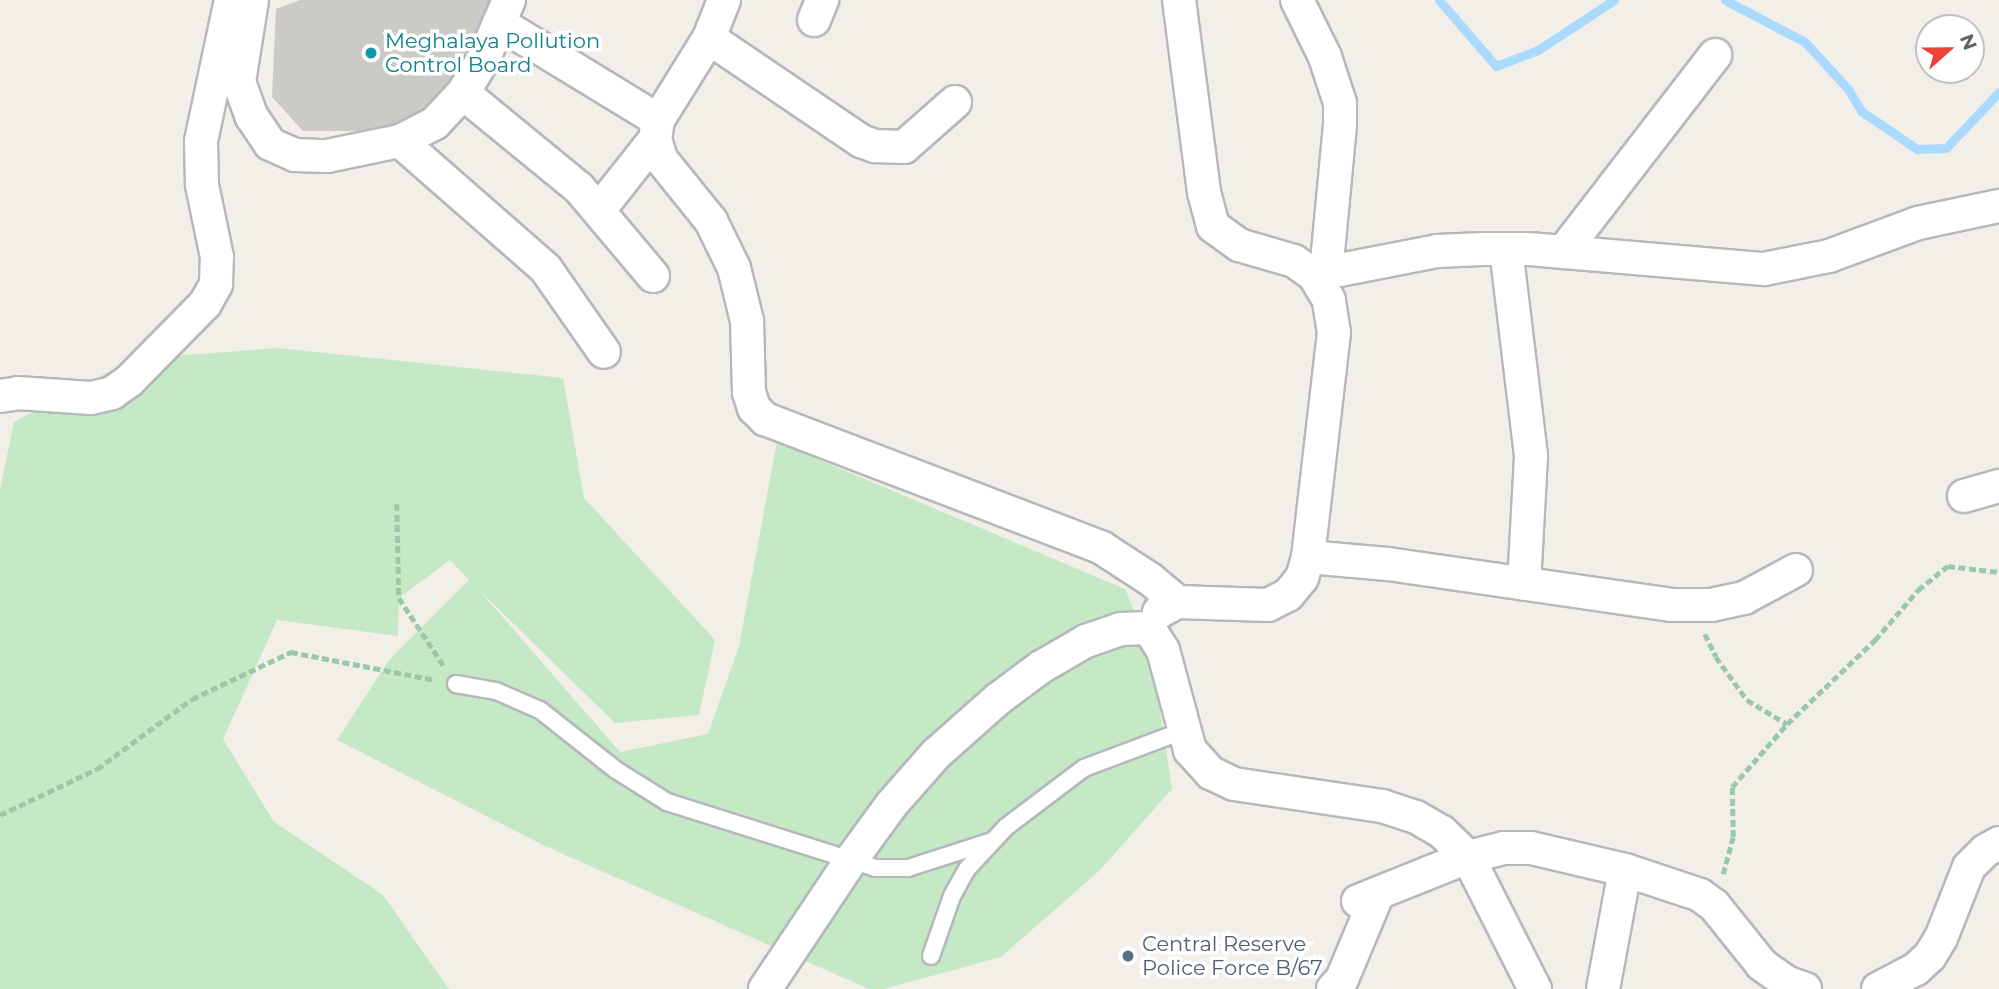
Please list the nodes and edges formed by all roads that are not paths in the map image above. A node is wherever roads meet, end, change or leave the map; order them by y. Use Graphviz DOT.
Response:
graph roads {
  1 [pos="231,0"];
  2 [pos="251,0"];
  3 [pos="724,0"];
  4 [pos="1180,0"];
  5 [pos="1297,0"];
  6 [pos="504,12"];
  7 [pos="709,38"];
  8 [pos="1715,55"];
  9 [pos="463,93"];
  10 [pos="955,102"];
  11 [pos="657,130"];
  12 [pos="400,141"];
  13 [pos="1999,206"];
  14 [pos="599,209"];
  15 [pos="1506,249"];
  16 [pos="1563,252"];
  17 [pos="1320,273"];
  18 [pos="653,276"];
  19 [pos="604,352"];
  20 [pos="0,396"];
  21 [pos="1999,486"];
  22 [pos="1964,496"];
  23 [pos="1308,557"];
  24 [pos="1796,570"];
  25 [pos="1524,584"];
  26 [pos="1177,602"];
  27 [pos="1149,628"];
  28 [pos="456,684"];
  29 [pos="1185,730"];
  30 [pos="992,841"];
  31 [pos="1999,843"];
  32 [pos="1468,857"];
  33 [pos="850,860"];
  34 [pos="1625,870"];
  35 [pos="931,956"];
  36 [pos="765,989"];
  37 [pos="1333,989"];
  38 [pos="1535,989"];
  39 [pos="1603,989"];
  40 [pos="1805,989"];
  41 [pos="1878,989"];
  1 -- 20 [label="street"];
  2 -- 12 [label="street"];
  3 -- 7 [label="street"];
  4 -- 17 [label="street"];
  5 -- 17 [label="street"];
  6 -- 9 [label="street"];
  6 -- 11 [label="street"];
  7 -- 10 [label="street"];
  7 -- 11 [label="street"];
  8 -- 16 [label="street"];
  9 -- 12 [label="street"];
  9 -- 14 [label="street"];
  11 -- 14 [label="street"];
  11 -- 26 [label="street"];
  12 -- 19 [label="street"];
  13 -- 16 [label="street"];
  14 -- 18 [label="street"];
  15 -- 16 [label="street"];
  15 -- 17 [label="street"];
  15 -- 25 [label="street"];
  17 -- 23 [label="street"];
  21 -- 22 [label="street"];
  23 -- 25 [label="street"];
  23 -- 26 [label="street"];
  24 -- 25 [label="street"];
  26 -- 27 [label="street"];
  27 -- 29 [label="street"];
  27 -- 33 [label="street"];
  28 -- 33 [label="lane"];
  29 -- 30 [label="lane"];
  29 -- 32 [label="street"];
  30 -- 33 [label="lane"];
  30 -- 35 [label="lane"];
  31 -- 41 [label="street"];
  32 -- 34 [label="street"];
  32 -- 37 [label="street"];
  32 -- 38 [label="street"];
  33 -- 36 [label="street"];
  34 -- 39 [label="street"];
  34 -- 40 [label="street"];
}
